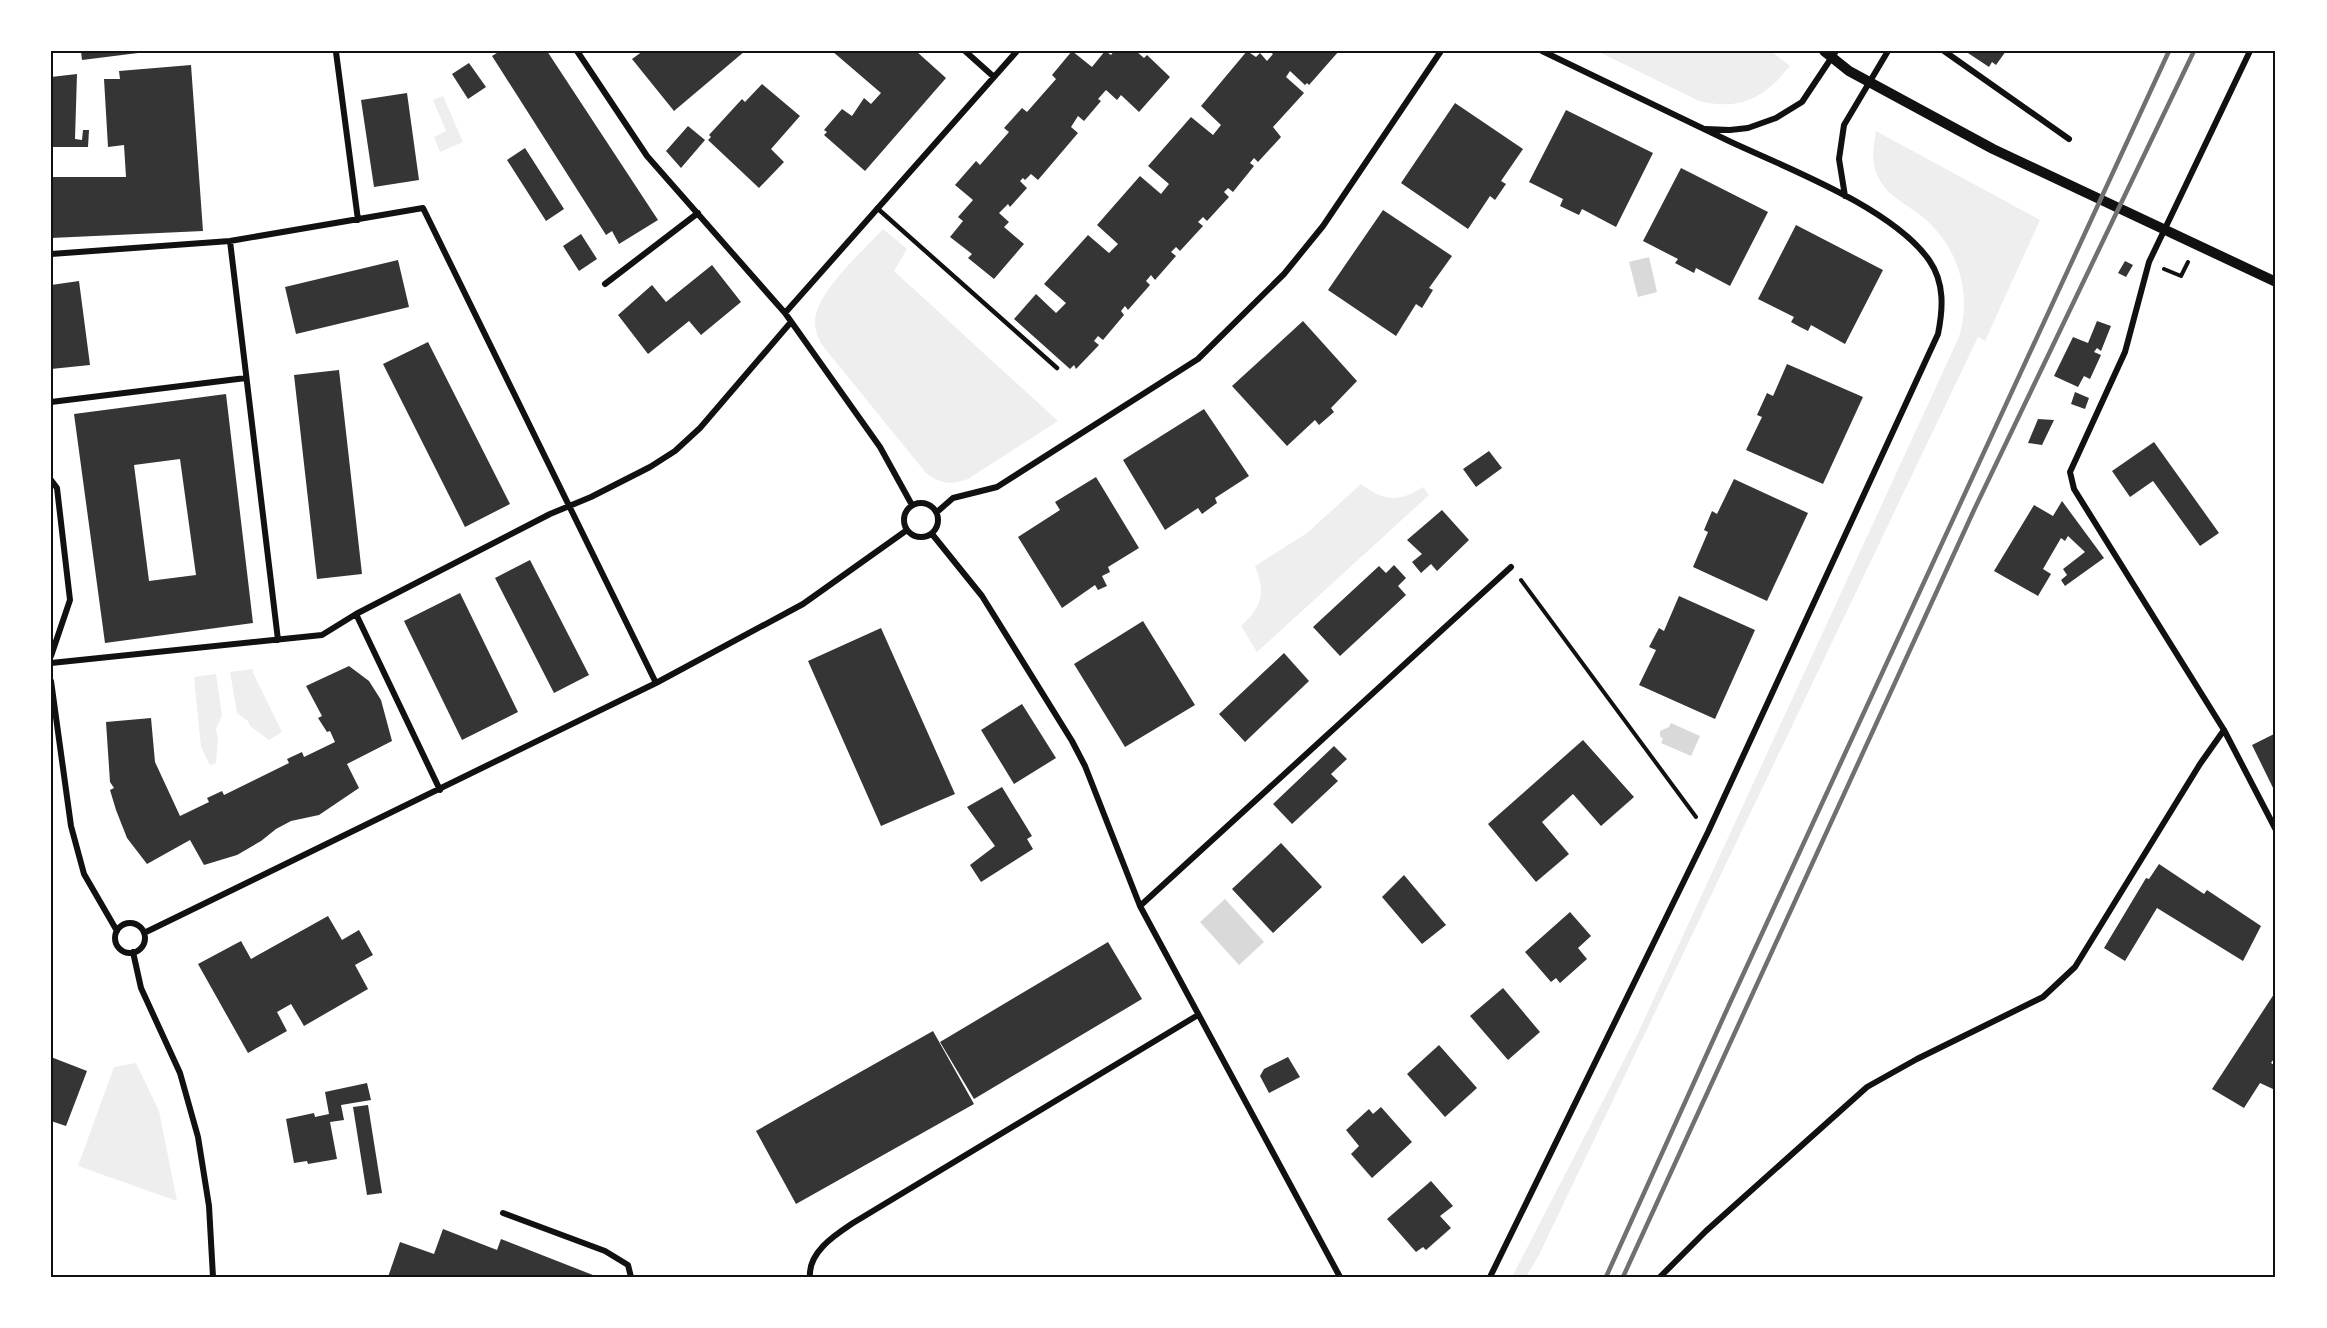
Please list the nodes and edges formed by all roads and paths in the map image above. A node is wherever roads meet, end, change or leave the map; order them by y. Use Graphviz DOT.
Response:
graph roads {
  1 [pos="576,51"];
  2 [pos="965,51"];
  3 [pos="1017,51"];
  4 [pos="1440,51"];
  5 [pos="1542,51"];
  6 [pos="1824,51"];
  7 [pos="1836,51"];
  8 [pos="1888,51"];
  9 [pos="1944,51"];
  10 [pos="2250,51"];
  11 [pos="336,52"];
  12 [pos="994,77"];
  13 [pos="1703,129"];
  14 [pos="2069,139"];
  15 [pos="1845,196"];
  16 [pos="877,208"];
  17 [pos="698,213"];
  18 [pos="358,220"];
  19 [pos="230,241"];
  20 [pos="2197,245"];
  21 [pos="51,254"];
  22 [pos="2149,262"];
  23 [pos="2276,282"];
  24 [pos="605,284"];
  25 [pos="785,312"];
  26 [pos="790,322"];
  27 [pos="1057,368"];
  28 [pos="246,378"];
  29 [pos="51,402"];
  30 [pos="51,480"];
  31 [pos="912,506"];
  32 [pos="570,507"];
  33 [pos="937,512"];
  34 [pos="907,530"];
  35 [pos="932,534"];
  36 [pos="1511,567"];
  37 [pos="356,614"];
  38 [pos="278,640"];
  39 [pos="51,656"];
  40 [pos="51,663"];
  41 [pos="51,681"];
  42 [pos="656,683"];
  43 [pos="2224,730"];
  44 [pos="440,790"];
  45 [pos="2276,830"];
  46 [pos="1708,832"];
  47 [pos="1140,906"];
  48 [pos="117,931"];
  49 [pos="144,933"];
  50 [pos="133,952"];
  51 [pos="1198,1016"];
  52 [pos="502,1213"];
  53 [pos="213,1277"];
  54 [pos="631,1277"];
  55 [pos="810,1277"];
  56 [pos="1340,1277"];
  57 [pos="1490,1277"];
  58 [pos="1660,1277"];
  1 -- 17 [label="street"];
  2 -- 12 [label="street"];
  3 -- 12 [label="street"];
  4 -- 33 [label="street"];
  5 -- 13 [label="street"];
  6 -- 20 [label="street"];
  7 -- 13 [label="street"];
  8 -- 15 [label="street"];
  9 -- 14 [label="street"];
  10 -- 22 [label="street"];
  11 -- 18 [label="street"];
  12 -- 16 [label="street"];
  13 -- 15 [label="street"];
  15 -- 46 [label="street"];
  16 -- 25 [label="street"];
  16 -- 27 [label="lane"];
  17 -- 24 [label="street"];
  17 -- 25 [label="street"];
  18 -- 19 [label="street"];
  18 -- 32 [label="street"];
  19 -- 21 [label="street"];
  19 -- 28 [label="street"];
  20 -- 22 [label="path"];
  20 -- 23 [label="street"];
  22 -- 43 [label="street"];
  25 -- 26 [label="street"];
  26 -- 31 [label="street"];
  26 -- 32 [label="street"];
  28 -- 29 [label="street"];
  28 -- 38 [label="street"];
  30 -- 39 [label="street"];
  31 -- 33 [label="street"];
  31 -- 34 [label="street"];
  32 -- 37 [label="street"];
  32 -- 42 [label="street"];
  33 -- 35 [label="street"];
  34 -- 35 [label="street"];
  34 -- 42 [label="street"];
  35 -- 47 [label="street"];
  36 -- 46 [label="path"];
  36 -- 47 [label="street"];
  37 -- 38 [label="street"];
  37 -- 44 [label="street"];
  38 -- 40 [label="street"];
  41 -- 48 [label="street"];
  42 -- 44 [label="street"];
  43 -- 45 [label="street"];
  43 -- 58 [label="street"];
  44 -- 49 [label="street"];
  46 -- 57 [label="street"];
  47 -- 51 [label="street"];
  48 -- 49 [label="street"];
  48 -- 50 [label="street"];
  49 -- 50 [label="street"];
  50 -- 53 [label="street"];
  51 -- 55 [label="street"];
  51 -- 56 [label="street"];
  52 -- 54 [label="street"];
}
